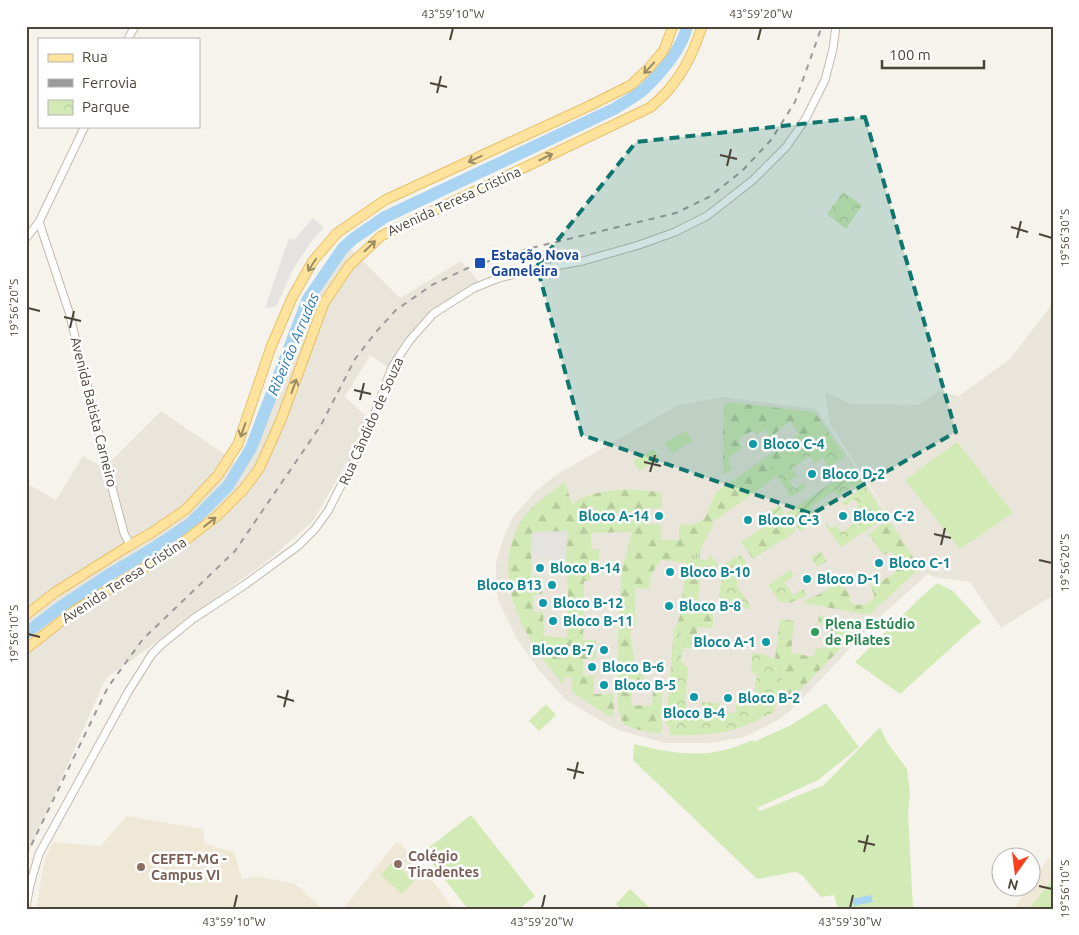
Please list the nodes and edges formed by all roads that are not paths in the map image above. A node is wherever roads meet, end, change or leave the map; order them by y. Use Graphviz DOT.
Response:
graph roads {
  1 [pos="134,26"];
  2 [pos="673,26"];
  3 [pos="702,26"];
  4 [pos="836,26"];
  5 [pos="128,38"];
  6 [pos="84,128"];
  7 [pos="38,222"];
  8 [pos="26,238"];
  9 [pos="130,545"];
  10 [pos="26,615"];
  11 [pos="26,649"];
  12 [pos="26,908"];
  1 -- 5 [label="street"];
  2 -- 9 [label="main road, Avenida Teresa Cristina, one-way"];
  11 -- 3 [label="main road, Avenida Teresa Cristina, one-way"];
  4 -- 12 [label="street, Rua Cândido de Souza"];
  6 -- 7 [label="street"];
  7 -- 8 [label="street"];
  7 -- 9 [label="street, Avenida Batista Carneiro"];
  9 -- 10 [label="main road, Avenida Teresa Cristina"];
}
